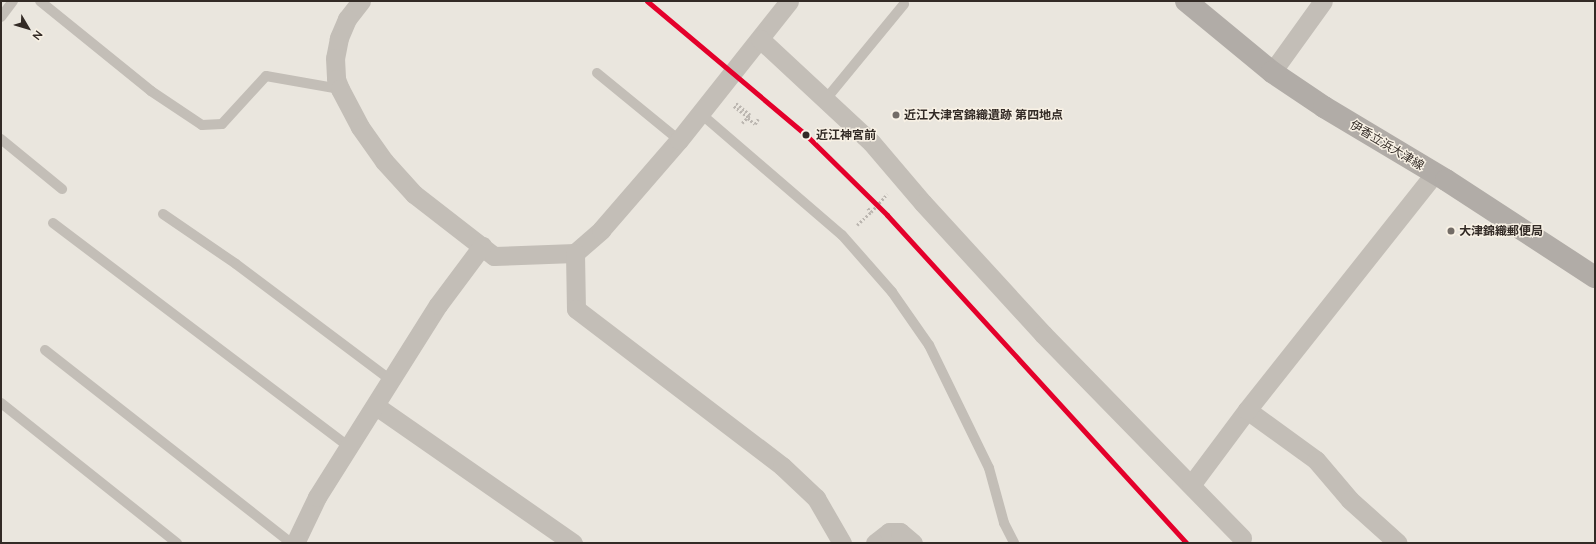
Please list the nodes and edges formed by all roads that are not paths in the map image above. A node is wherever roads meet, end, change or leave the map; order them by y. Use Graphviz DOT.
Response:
graph roads {
  1 [pos="13,1"];
  2 [pos="40,1"];
  3 [pos="361,1"];
  4 [pos="789,1"];
  5 [pos="1186,1"];
  6 [pos="1322,1"];
  7 [pos="904,4"];
  8 [pos="1,17"];
  9 [pos="760,39"];
  10 [pos="1272,72"];
  11 [pos="597,73"];
  12 [pos="340,89"];
  13 [pos="826,99"];
  14 [pos="700,113"];
  15 [pos="1,139"];
  16 [pos="679,140"];
  17 [pos="1435,173"];
  18 [pos="62,189"];
  19 [pos="163,214"];
  20 [pos="53,223"];
  21 [pos="482,246"];
  22 [pos="575,253"];
  23 [pos="1595,277"];
  24 [pos="45,350"];
  25 [pos="392,381"];
  26 [pos="1,403"];
  27 [pos="376,406"];
  28 [pos="1247,410"];
  29 [pos="349,447"];
  30 [pos="1191,485"];
  31 [pos="1242,538"];
  32 [pos="177,543"];
  33 [pos="291,543"];
  34 [pos="295,543"];
  35 [pos="573,543"];
  36 [pos="842,543"];
  37 [pos="876,543"];
  38 [pos="913,543"];
  39 [pos="1014,543"];
  40 [pos="1398,543"];
  1 -- 8 [label="lane"];
  2 -- 12 [label="lane"];
  3 -- 12 [label="street"];
  4 -- 9 [label="street"];
  5 -- 10 [label="main road, 伊香立浜大津線"];
  6 -- 10 [label="street"];
  7 -- 13 [label="lane"];
  9 -- 13 [label="street"];
  9 -- 14 [label="street"];
  10 -- 17 [label="main road, 伊香立浜大津線"];
  11 -- 16 [label="lane"];
  12 -- 21 [label="street"];
  13 -- 30 [label="street"];
  14 -- 16 [label="street"];
  14 -- 39 [label="lane"];
  15 -- 18 [label="lane"];
  16 -- 22 [label="street"];
  17 -- 23 [label="main road, 伊香立浜大津線"];
  17 -- 28 [label="street"];
  19 -- 25 [label="lane"];
  20 -- 29 [label="lane"];
  21 -- 22 [label="street"];
  21 -- 25 [label="street"];
  22 -- 36 [label="street"];
  24 -- 33 [label="lane"];
  25 -- 27 [label="street"];
  26 -- 32 [label="lane"];
  27 -- 29 [label="street"];
  27 -- 35 [label="street"];
  28 -- 30 [label="street"];
  28 -- 40 [label="street"];
  29 -- 34 [label="street"];
  30 -- 31 [label="street"];
  37 -- 38 [label="street"];
}
